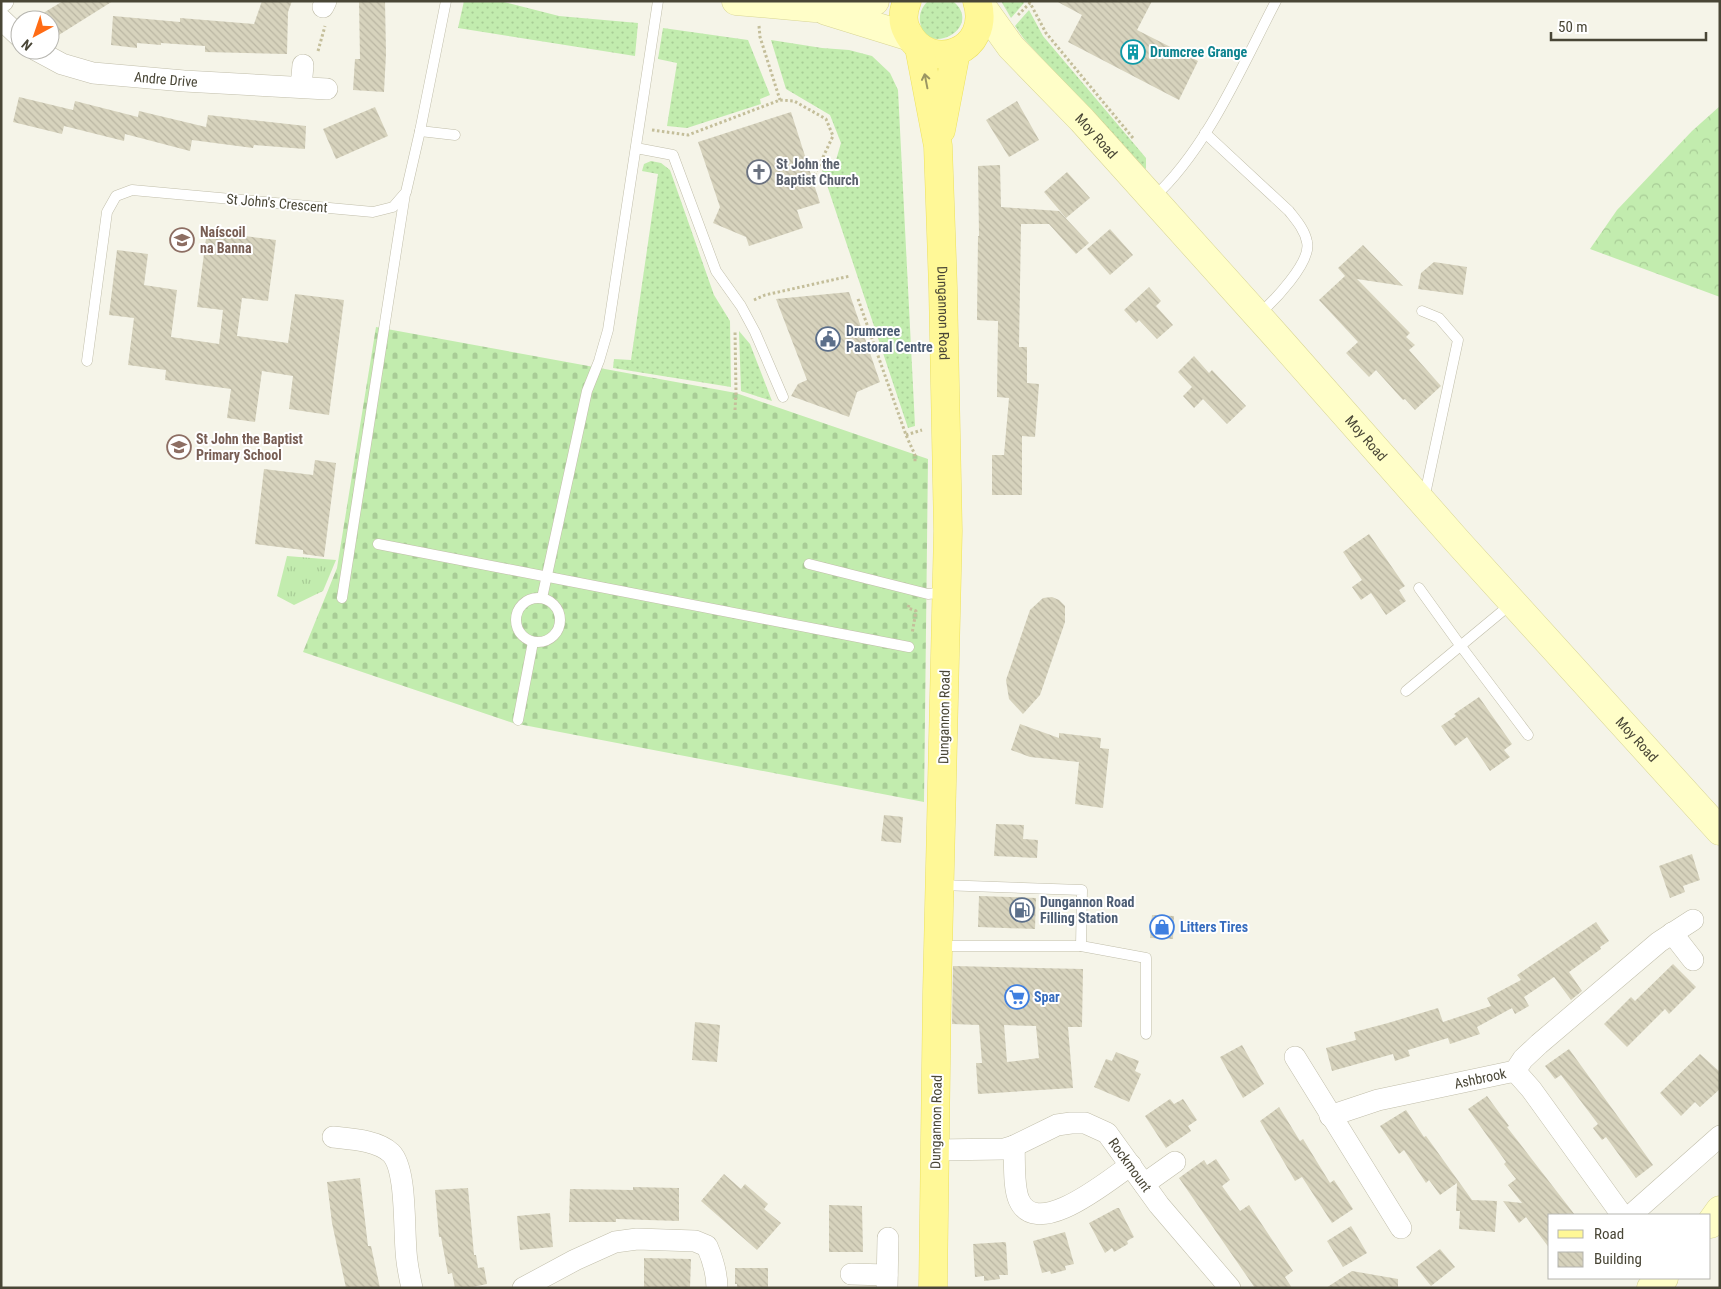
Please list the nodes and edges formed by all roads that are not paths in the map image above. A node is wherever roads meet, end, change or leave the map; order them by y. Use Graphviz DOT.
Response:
graph roads {
  1 [pos="446,1"];
  2 [pos="658,1"];
  3 [pos="875,1"];
  4 [pos="907,1"];
  5 [pos="978,1"];
  6 [pos="1276,1"];
  7 [pos="746,2"];
  8 [pos="815,8"];
  9 [pos="1012,34"];
  10 [pos="915,42"];
  11 [pos="962,49"];
  12 [pos="55,60"];
  13 [pos="303,65"];
  14 [pos="301,87"];
  15 [pos="327,89"];
  16 [pos="420,131"];
  17 [pos="1205,133"];
  18 [pos="455,135"];
  19 [pos="938,146"];
  20 [pos="636,148"];
  21 [pos="406,192"];
  22 [pos="1152,199"];
  23 [pos="1422,311"];
  24 [pos="1258,316"];
  25 [pos="87,362"];
  26 [pos="784,397"];
  27 [pos="1423,502"];
  28 [pos="378,544"];
  29 [pos="809,564"];
  30 [pos="547,576"];
  31 [pos="1419,588"];
  32 [pos="946,592"];
  33 [pos="342,598"];
  34 [pos="542,598"];
  35 [pos="1512,602"];
  36 [pos="533,642"];
  37 [pos="1460,645"];
  38 [pos="909,646"];
  39 [pos="1406,691"];
  40 [pos="518,720"];
  41 [pos="1528,735"];
  42 [pos="1720,831"];
  43 [pos="940,885"];
  44 [pos="1693,920"];
  45 [pos="1672,933"];
  46 [pos="938,946"];
  47 [pos="1082,946"];
  48 [pos="1694,960"];
  49 [pos="1146,1034"];
  50 [pos="1295,1057"];
  51 [pos="1515,1071"];
  52 [pos="1330,1116"];
  53 [pos="1720,1136"];
  54 [pos="333,1137"];
  55 [pos="1014,1146"];
  56 [pos="936,1150"];
  57 [pos="1175,1162"];
  58 [pos="1131,1164"];
  59 [pos="1144,1184"];
  60 [pos="1720,1210"];
  61 [pos="1621,1214"];
  62 [pos="1633,1214"];
  63 [pos="1711,1223"];
  64 [pos="1401,1228"];
  65 [pos="888,1238"];
  66 [pos="851,1274"];
  67 [pos="887,1282"];
  68 [pos="412,1288"];
  69 [pos="523,1288"];
  70 [pos="716,1288"];
  71 [pos="933,1288"];
  72 [pos="1230,1288"];
  1 -- 16 [label="lane"];
  2 -- 20 [label="lane"];
  3 -- 8 [label="main road"];
  4 -- 10 [label="main road, Dungannon Road"];
  5 -- 9 [label="main road, Moy Road"];
  5 -- 11 [label="main road, Dungannon Road"];
  6 -- 17 [label="lane"];
  7 -- 8 [label="main road"];
  8 -- 10 [label="main road"];
  9 -- 11 [label="main road"];
  9 -- 22 [label="main road, Moy Road"];
  10 -- 11 [label="main road"];
  19 -- 10 [label="main road, Dungannon Road, one-way"];
  11 -- 19 [label="main road, Dungannon Road"];
  12 -- 14 [label="street, Andre Drive"];
  13 -- 14 [label="street"];
  14 -- 15 [label="street, Andre Drive"];
  16 -- 18 [label="lane"];
  16 -- 21 [label="lane"];
  17 -- 22 [label="lane"];
  17 -- 24 [label="lane"];
  19 -- 32 [label="main road, Dungannon Road"];
  20 -- 26 [label="lane"];
  20 -- 30 [label="lane"];
  21 -- 25 [label="lane, St John's Crescent"];
  21 -- 33 [label="lane"];
  22 -- 24 [label="main road, Moy Road"];
  23 -- 27 [label="lane"];
  24 -- 27 [label="main road, Moy Road"];
  27 -- 35 [label="main road, Moy Road"];
  28 -- 30 [label="lane"];
  29 -- 32 [label="lane"];
  30 -- 34 [label="lane"];
  30 -- 38 [label="lane"];
  31 -- 37 [label="lane"];
  32 -- 43 [label="main road, Dungannon Road"];
  34 -- 36 [label="lane"];
  34 -- 36 [label="lane"];
  35 -- 37 [label="lane"];
  35 -- 42 [label="main road, Moy Road"];
  36 -- 40 [label="lane"];
  37 -- 39 [label="lane"];
  37 -- 41 [label="lane"];
  43 -- 46 [label="main road, Dungannon Road"];
  43 -- 47 [label="lane"];
  44 -- 45 [label="street"];
  45 -- 48 [label="street"];
  45 -- 51 [label="street"];
  46 -- 47 [label="lane"];
  46 -- 56 [label="main road, Dungannon Road"];
  47 -- 49 [label="lane"];
  50 -- 52 [label="street"];
  51 -- 52 [label="street, Ashbrook"];
  51 -- 61 [label="street, Ashbrook"];
  52 -- 64 [label="street"];
  53 -- 62 [label="street"];
  54 -- 68 [label="street"];
  55 -- 56 [label="street, Rockmount"];
  55 -- 58 [label="street, Rockmount"];
  55 -- 58 [label="street"];
  56 -- 71 [label="main road, Dungannon Road"];
  57 -- 59 [label="street"];
  58 -- 59 [label="street, Rockmount"];
  59 -- 72 [label="street, Rockmount"];
  60 -- 63 [label="main road"];
  65 -- 67 [label="street"];
  66 -- 67 [label="street"];
  69 -- 70 [label="street"];
}
